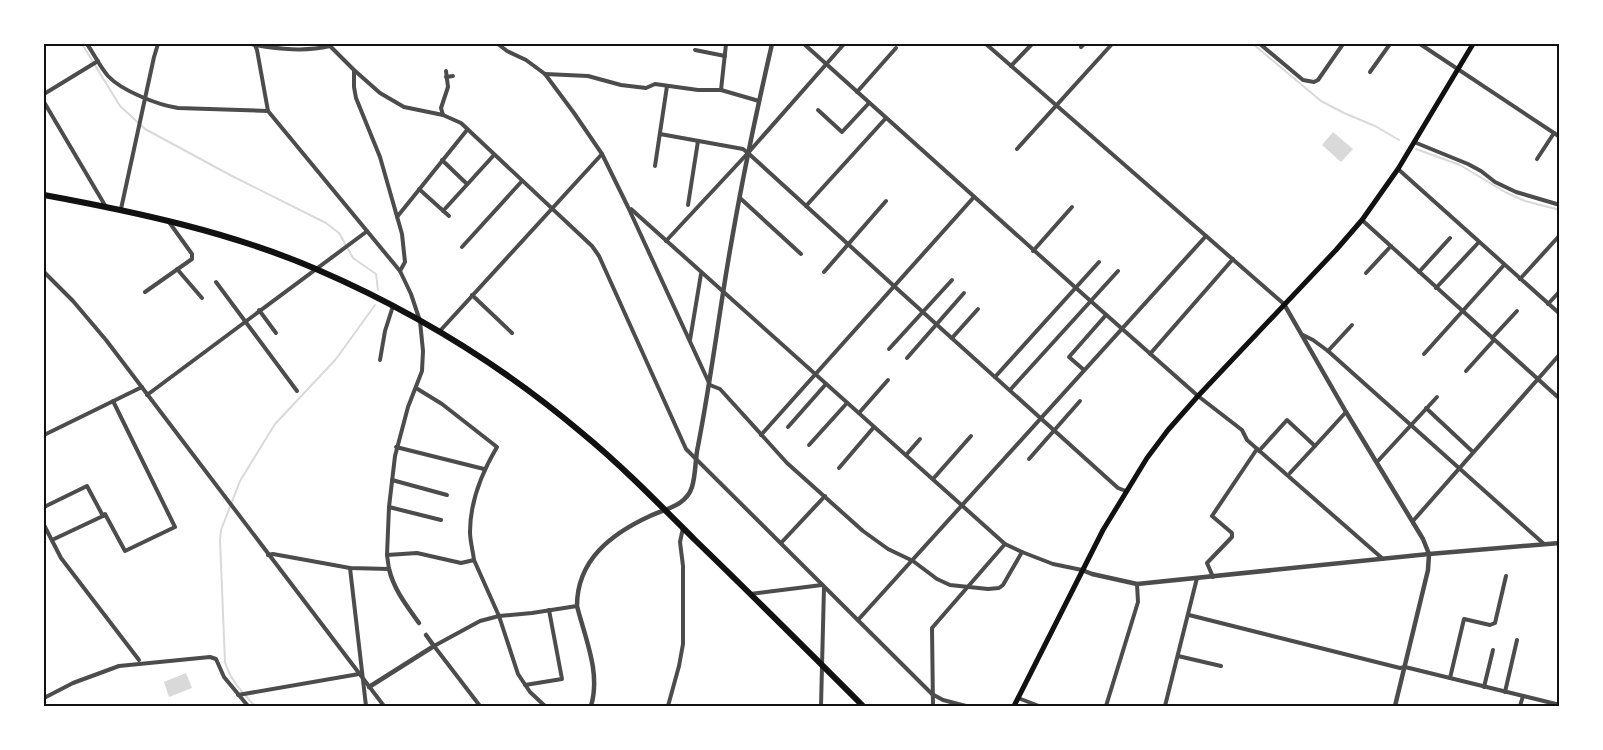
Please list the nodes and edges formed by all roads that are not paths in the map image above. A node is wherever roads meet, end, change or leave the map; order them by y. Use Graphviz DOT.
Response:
graph roads {
  1 [pos="87,44"];
  2 [pos="158,44"];
  3 [pos="254,44"];
  4 [pos="498,44"];
  5 [pos="726,44"];
  6 [pos="772,44"];
  7 [pos="804,44"];
  8 [pos="844,44"];
  9 [pos="986,44"];
  10 [pos="1032,44"];
  11 [pos="1112,44"];
  12 [pos="1260,44"];
  13 [pos="1343,44"];
  14 [pos="1390,44"];
  15 [pos="1420,44"];
  16 [pos="1473,44"];
  17 [pos="329,45"];
  18 [pos="896,48"];
  19 [pos="695,50"];
  20 [pos="725,56"];
  21 [pos="95,63"];
  22 [pos="826,64"];
  23 [pos="1011,66"];
  24 [pos="1458,68"];
  25 [pos="354,70"];
  26 [pos="446,71"];
  27 [pos="1370,72"];
  28 [pos="545,74"];
  29 [pos="453,76"];
  30 [pos="446,77"];
  31 [pos="667,86"];
  32 [pos="721,90"];
  33 [pos="857,92"];
  34 [pos="44,94"];
  35 [pos="145,98"];
  36 [pos="759,101"];
  37 [pos="44,102"];
  38 [pos="869,102"];
  39 [pos="1056,105"];
  40 [pos="818,110"];
  41 [pos="268,111"];
  42 [pos="443,115"];
  43 [pos="887,118"];
  44 [pos="466,130"];
  45 [pos="1554,133"];
  46 [pos="660,134"];
  47 [pos="1560,137"];
  48 [pos="698,141"];
  49 [pos="1414,142"];
  50 [pos="1017,149"];
  51 [pos="748,153"];
  52 [pos="602,154"];
  53 [pos="494,155"];
  54 [pos="1537,159"];
  55 [pos="442,160"];
  56 [pos="655,166"];
  57 [pos="1398,169"];
  58 [pos="522,182"];
  59 [pos="467,184"];
  60 [pos="419,189"];
  61 [pos="44,195"];
  62 [pos="974,197"];
  63 [pos="740,198"];
  64 [pos="886,201"];
  65 [pos="688,205"];
  66 [pos="1560,205"];
  67 [pos="806,206"];
  68 [pos="106,207"];
  69 [pos="628,207"];
  70 [pos="1072,207"];
  71 [pos="552,209"];
  72 [pos="121,210"];
  73 [pos="442,211"];
  74 [pos="449,216"];
  75 [pos="397,217"];
  76 [pos="1362,220"];
  77 [pos="168,221"];
  78 [pos="366,232"];
  79 [pos="1206,236"];
  80 [pos="1560,236"];
  81 [pos="1450,238"];
  82 [pos="666,241"];
  83 [pos="1479,242"];
  84 [pos="848,245"];
  85 [pos="1391,246"];
  86 [pos="462,247"];
  87 [pos="1033,251"];
  88 [pos="801,254"];
  89 [pos="1233,260"];
  90 [pos="1099,262"];
  91 [pos="1504,264"];
  92 [pos="315,268"];
  93 [pos="177,269"];
  94 [pos="400,271"];
  95 [pos="44,272"];
  96 [pos="824,272"];
  97 [pos="1118,272"];
  98 [pos="1419,272"];
  99 [pos="701,273"];
  100 [pos="1366,273"];
  101 [pos="1520,279"];
  102 [pos="952,280"];
  103 [pos="216,282"];
  104 [pos="894,286"];
  105 [pos="1076,288"];
  106 [pos="1436,288"];
  107 [pos="1560,291"];
  108 [pos="145,292"];
  109 [pos="723,292"];
  110 [pos="964,293"];
  111 [pos="472,295"];
  112 [pos="202,298"];
  113 [pos="1090,302"];
  114 [pos="1284,304"];
  115 [pos="1548,304"];
  116 [pos="393,306"];
  117 [pos="978,309"];
  118 [pos="260,310"];
  119 [pos="1517,310"];
  120 [pos="922,312"];
  121 [pos="1462,312"];
  122 [pos="1106,315"];
  123 [pos="1560,315"];
  124 [pos="245,321"];
  125 [pos="420,321"];
  126 [pos="937,325"];
  127 [pos="1352,325"];
  128 [pos="1122,329"];
  129 [pos="439,332"];
  130 [pos="276,333"];
  131 [pos="512,333"];
  132 [pos="1301,334"];
  133 [pos="952,338"];
  134 [pos="1493,339"];
  135 [pos="690,342"];
  136 [pos="889,349"];
  137 [pos="1328,351"];
  138 [pos="1150,354"];
  139 [pos="1424,354"];
  140 [pos="1560,354"];
  141 [pos="907,358"];
  142 [pos="381,360"];
  143 [pos="1084,370"];
  144 [pos="1466,371"];
  145 [pos="815,374"];
  146 [pos="995,377"];
  147 [pos="1537,379"];
  148 [pos="888,380"];
  149 [pos="826,384"];
  150 [pos="710,385"];
  151 [pos="142,387"];
  152 [pos="416,388"];
  153 [pos="1010,390"];
  154 [pos="297,391"];
  155 [pos="147,395"];
  156 [pos="1198,396"];
  157 [pos="1437,397"];
  158 [pos="1560,399"];
  159 [pos="113,401"];
  160 [pos="1080,401"];
  161 [pos="847,403"];
  162 [pos="1426,408"];
  163 [pos="1346,412"];
  164 [pos="859,413"];
  165 [pos="1041,418"];
  166 [pos="1411,425"];
  167 [pos="788,427"];
  168 [pos="874,427"];
  169 [pos="1054,430"];
  170 [pos="44,435"];
  171 [pos="760,435"];
  172 [pos="971,436"];
  173 [pos="920,440"];
  174 [pos="809,446"];
  175 [pos="1315,446"];
  176 [pos="396,447"];
  177 [pos="1258,450"];
  178 [pos="1473,452"];
  179 [pos="906,455"];
  180 [pos="696,459"];
  181 [pos="1029,459"];
  182 [pos="1377,462"];
  183 [pos="839,468"];
  184 [pos="1459,468"];
  185 [pos="484,469"];
  186 [pos="1290,473"];
  187 [pos="933,479"];
  188 [pos="392,480"];
  189 [pos="1126,491"];
  190 [pos="447,495"];
  191 [pos="825,496"];
  192 [pos="962,506"];
  193 [pos="44,507"];
  194 [pos="389,507"];
  195 [pos="667,511"];
  196 [pos="103,516"];
  197 [pos="441,520"];
  198 [pos="1413,520"];
  199 [pos="44,525"];
  200 [pos="683,527"];
  201 [pos="52,540"];
  202 [pos="781,543"];
  203 [pos="1560,543"];
  204 [pos="1005,544"];
  205 [pos="1544,545"];
  206 [pos="1022,552"];
  207 [pos="1429,554"];
  208 [pos="268,555"];
  209 [pos="387,555"];
  210 [pos="1383,559"];
  211 [pos="474,560"];
  212 [pos="913,561"];
  213 [pos="350,568"];
  214 [pos="389,569"];
  215 [pos="1082,570"];
  216 [pos="1506,576"];
  217 [pos="1213,577"];
  218 [pos="1197,578"];
  219 [pos="1137,584"];
  220 [pos="823,586"];
  221 [pos="967,588"];
  222 [pos="750,594"];
  223 [pos="577,606"];
  224 [pos="549,610"];
  225 [pos="1189,615"];
  226 [pos="500,616"];
  227 [pos="858,620"];
  228 [pos="419,623"];
  229 [pos="426,635"];
  230 [pos="1517,640"];
  231 [pos="434,646"];
  232 [pos="1492,650"];
  233 [pos="1178,656"];
  234 [pos="139,660"];
  235 [pos="822,665"];
  236 [pos="1221,666"];
  237 [pos="1405,667"];
  238 [pos="361,676"];
  239 [pos="1450,678"];
  240 [pos="525,685"];
  241 [pos="369,687"];
  242 [pos="1484,687"];
  243 [pos="1505,692"];
  244 [pos="932,694"];
  245 [pos="240,695"];
  246 [pos="1523,696"];
  247 [pos="44,698"];
  248 [pos="1018,698"];
  249 [pos="1560,705"];
  250 [pos="248,706"];
  251 [pos="366,706"];
  252 [pos="384,706"];
  253 [pos="480,706"];
  254 [pos="545,706"];
  255 [pos="591,706"];
  256 [pos="668,706"];
  257 [pos="821,706"];
  258 [pos="864,706"];
  259 [pos="933,706"];
  260 [pos="966,706"];
  261 [pos="1014,706"];
  262 [pos="1039,706"];
  263 [pos="1106,706"];
  264 [pos="1165,706"];
  265 [pos="1395,706"];
  266 [pos="1520,706"];
  1 -- 21 [label="street"];
  2 -- 35 [label="street"];
  3 -- 17 [label="street"];
  3 -- 41 [label="street"];
  4 -- 28 [label="street"];
  5 -- 20 [label="street"];
  6 -- 36 [label="street"];
  7 -- 22 [label="street"];
  8 -- 22 [label="street"];
  9 -- 23 [label="street"];
  10 -- 23 [label="street"];
  11 -- 39 [label="street"];
  12 -- 13 [label="street"];
  14 -- 27 [label="street"];
  15 -- 24 [label="street"];
  16 -- 24 [label="main road"];
  17 -- 25 [label="street"];
  18 -- 33 [label="street"];
  19 -- 20 [label="street"];
  20 -- 32 [label="street"];
  21 -- 34 [label="street"];
  21 -- 35 [label="street"];
  22 -- 33 [label="street"];
  22 -- 51 [label="street"];
  23 -- 39 [label="street"];
  24 -- 45 [label="street"];
  24 -- 49 [label="main road"];
  25 -- 42 [label="street"];
  25 -- 75 [label="street"];
  26 -- 30 [label="street"];
  28 -- 31 [label="street"];
  28 -- 52 [label="street"];
  29 -- 30 [label="street"];
  30 -- 42 [label="street"];
  31 -- 32 [label="street"];
  31 -- 46 [label="street"];
  32 -- 36 [label="street"];
  33 -- 38 [label="street"];
  35 -- 41 [label="street"];
  35 -- 72 [label="street"];
  36 -- 51 [label="street"];
  37 -- 68 [label="street"];
  38 -- 40 [label="street"];
  38 -- 43 [label="street"];
  39 -- 50 [label="street"];
  39 -- 79 [label="street"];
  41 -- 78 [label="street"];
  42 -- 44 [label="street"];
  43 -- 62 [label="street"];
  43 -- 67 [label="street"];
  44 -- 53 [label="street"];
  44 -- 55 [label="street"];
  45 -- 47 [label="street"];
  45 -- 54 [label="street"];
  46 -- 48 [label="street"];
  46 -- 56 [label="street"];
  48 -- 51 [label="street"];
  48 -- 65 [label="street"];
  49 -- 57 [label="main road"];
  49 -- 66 [label="street"];
  51 -- 63 [label="street"];
  51 -- 67 [label="street"];
  51 -- 82 [label="street"];
  52 -- 69 [label="street"];
  52 -- 71 [label="street"];
  53 -- 58 [label="street"];
  53 -- 59 [label="street"];
  55 -- 59 [label="street"];
  55 -- 60 [label="street"];
  57 -- 76 [label="main road"];
  57 -- 83 [label="street"];
  58 -- 71 [label="street"];
  58 -- 86 [label="street"];
  59 -- 73 [label="street"];
  60 -- 73 [label="street"];
  60 -- 75 [label="street"];
  61 -- 68 [label="highway"];
  62 -- 87 [label="street"];
  62 -- 104 [label="street"];
  63 -- 88 [label="street"];
  63 -- 109 [label="street"];
  64 -- 84 [label="street"];
  67 -- 84 [label="street"];
  68 -- 72 [label="highway"];
  69 -- 82 [label="street"];
  69 -- 135 [label="street"];
  70 -- 87 [label="street"];
  71 -- 111 [label="street"];
  71 -- 180 [label="street"];
  72 -- 77 [label="highway"];
  73 -- 74 [label="street"];
  75 -- 94 [label="street"];
  76 -- 85 [label="street"];
  76 -- 114 [label="main road"];
  77 -- 92 [label="highway"];
  77 -- 93 [label="street"];
  78 -- 92 [label="street"];
  78 -- 94 [label="street"];
  79 -- 89 [label="street"];
  79 -- 128 [label="street"];
  80 -- 101 [label="street"];
  81 -- 98 [label="street"];
  82 -- 99 [label="street"];
  83 -- 91 [label="street"];
  83 -- 106 [label="street"];
  84 -- 96 [label="street"];
  84 -- 104 [label="street"];
  85 -- 98 [label="street"];
  85 -- 100 [label="street"];
  87 -- 105 [label="street"];
  89 -- 114 [label="street"];
  89 -- 138 [label="street"];
  90 -- 105 [label="street"];
  91 -- 101 [label="street"];
  91 -- 121 [label="street"];
  92 -- 116 [label="highway"];
  92 -- 118 [label="street"];
  93 -- 108 [label="street"];
  93 -- 112 [label="street"];
  94 -- 125 [label="street"];
  95 -- 151 [label="street"];
  97 -- 113 [label="street"];
  98 -- 106 [label="street"];
  99 -- 109 [label="street"];
  99 -- 135 [label="street"];
  101 -- 115 [label="street"];
  102 -- 120 [label="street"];
  103 -- 124 [label="street"];
  104 -- 120 [label="street"];
  104 -- 145 [label="street"];
  105 -- 113 [label="street"];
  105 -- 146 [label="street"];
  106 -- 121 [label="street"];
  107 -- 115 [label="street"];
  109 -- 145 [label="street"];
  109 -- 150 [label="street"];
  110 -- 126 [label="street"];
  111 -- 129 [label="street"];
  111 -- 131 [label="street"];
  113 -- 122 [label="street"];
  113 -- 153 [label="street"];
  114 -- 132 [label="street"];
  114 -- 156 [label="main road"];
  115 -- 123 [label="street"];
  116 -- 125 [label="highway"];
  116 -- 142 [label="street"];
  117 -- 133 [label="street"];
  118 -- 124 [label="street"];
  118 -- 130 [label="street"];
  119 -- 134 [label="street"];
  120 -- 126 [label="street"];
  120 -- 136 [label="street"];
  121 -- 134 [label="street"];
  121 -- 139 [label="street"];
  122 -- 128 [label="street"];
  122 -- 143 [label="street"];
  124 -- 154 [label="street"];
  124 -- 155 [label="street"];
  125 -- 129 [label="highway"];
  125 -- 152 [label="street"];
  126 -- 133 [label="street"];
  126 -- 141 [label="street"];
  127 -- 137 [label="street"];
  128 -- 138 [label="street"];
  128 -- 143 [label="street"];
  129 -- 195 [label="highway"];
  132 -- 137 [label="street"];
  132 -- 163 [label="street"];
  133 -- 146 [label="street"];
  134 -- 144 [label="street"];
  134 -- 147 [label="street"];
  135 -- 150 [label="street"];
  137 -- 166 [label="street"];
  138 -- 156 [label="street"];
  140 -- 147 [label="street"];
  143 -- 165 [label="street"];
  145 -- 149 [label="street"];
  145 -- 171 [label="street"];
  146 -- 153 [label="street"];
  147 -- 158 [label="street"];
  147 -- 178 [label="street"];
  148 -- 164 [label="street"];
  149 -- 161 [label="street"];
  149 -- 167 [label="street"];
  150 -- 171 [label="street"];
  150 -- 180 [label="street"];
  151 -- 155 [label="street"];
  151 -- 159 [label="street"];
  152 -- 176 [label="street"];
  152 -- 185 [label="street"];
  153 -- 165 [label="street"];
  155 -- 208 [label="street"];
  156 -- 177 [label="street"];
  156 -- 189 [label="main road"];
  157 -- 162 [label="street"];
  159 -- 170 [label="street"];
  159 -- 196 [label="street"];
  160 -- 169 [label="street"];
  161 -- 164 [label="street"];
  161 -- 174 [label="street"];
  162 -- 166 [label="street"];
  162 -- 178 [label="street"];
  163 -- 175 [label="street"];
  163 -- 182 [label="street"];
  164 -- 168 [label="street"];
  165 -- 169 [label="street"];
  165 -- 192 [label="street"];
  166 -- 182 [label="street"];
  166 -- 184 [label="street"];
  168 -- 179 [label="street"];
  168 -- 183 [label="street"];
  169 -- 181 [label="street"];
  169 -- 189 [label="street"];
  171 -- 191 [label="street"];
  172 -- 187 [label="street"];
  173 -- 179 [label="street"];
  175 -- 177 [label="street"];
  175 -- 186 [label="street"];
  176 -- 185 [label="street"];
  176 -- 188 [label="street"];
  177 -- 210 [label="street"];
  177 -- 217 [label="street"];
  178 -- 184 [label="street"];
  179 -- 187 [label="street"];
  180 -- 195 [label="street"];
  180 -- 202 [label="street"];
  182 -- 198 [label="street"];
  184 -- 198 [label="street"];
  184 -- 205 [label="street"];
  185 -- 211 [label="street"];
  187 -- 192 [label="street"];
  188 -- 190 [label="street"];
  188 -- 194 [label="street"];
  189 -- 215 [label="main road"];
  191 -- 202 [label="street"];
  191 -- 212 [label="street"];
  192 -- 204 [label="street"];
  192 -- 212 [label="street"];
  193 -- 196 [label="street"];
  194 -- 197 [label="street"];
  194 -- 209 [label="street"];
  195 -- 200 [label="highway"];
  195 -- 223 [label="street"];
  196 -- 201 [label="street"];
  198 -- 207 [label="street"];
  199 -- 201 [label="street"];
  200 -- 222 [label="highway"];
  200 -- 256 [label="street"];
  201 -- 234 [label="street"];
  202 -- 220 [label="street"];
  203 -- 205 [label="street"];
  204 -- 206 [label="street"];
  204 -- 221 [label="street"];
  205 -- 207 [label="street"];
  206 -- 215 [label="street"];
  206 -- 221 [label="street"];
  207 -- 210 [label="street"];
  207 -- 237 [label="street"];
  208 -- 213 [label="street"];
  208 -- 238 [label="street"];
  209 -- 211 [label="street"];
  209 -- 214 [label="street"];
  210 -- 217 [label="street"];
  211 -- 226 [label="street"];
  212 -- 221 [label="street"];
  212 -- 227 [label="street"];
  213 -- 214 [label="street"];
  213 -- 238 [label="street"];
  214 -- 228 [label="street"];
  215 -- 219 [label="street"];
  215 -- 248 [label="main road"];
  216 -- 239 [label="street"];
  217 -- 218 [label="street"];
  218 -- 219 [label="street"];
  218 -- 225 [label="street"];
  219 -- 263 [label="street"];
  220 -- 222 [label="street"];
  220 -- 227 [label="street"];
  220 -- 235 [label="street"];
  221 -- 244 [label="street"];
  222 -- 235 [label="highway"];
  223 -- 224 [label="street"];
  223 -- 255 [label="street"];
  224 -- 226 [label="street"];
  224 -- 240 [label="street"];
  225 -- 233 [label="street"];
  225 -- 237 [label="street"];
  226 -- 231 [label="street"];
  226 -- 240 [label="street"];
  227 -- 244 [label="street"];
  229 -- 231 [label="street"];
  230 -- 243 [label="street"];
  231 -- 241 [label="street"];
  231 -- 253 [label="street"];
  232 -- 242 [label="street"];
  233 -- 236 [label="street"];
  233 -- 264 [label="street"];
  235 -- 257 [label="street"];
  235 -- 258 [label="highway"];
  237 -- 239 [label="street"];
  237 -- 265 [label="street"];
  238 -- 241 [label="street"];
  238 -- 245 [label="street"];
  238 -- 251 [label="street"];
  239 -- 242 [label="street"];
  240 -- 254 [label="street"];
  241 -- 252 [label="street"];
  242 -- 243 [label="street"];
  243 -- 246 [label="street"];
  244 -- 259 [label="street"];
  244 -- 260 [label="street"];
  245 -- 247 [label="street"];
  245 -- 250 [label="street"];
  246 -- 249 [label="street"];
  246 -- 266 [label="street"];
  248 -- 261 [label="main road"];
  248 -- 262 [label="street"];
}
